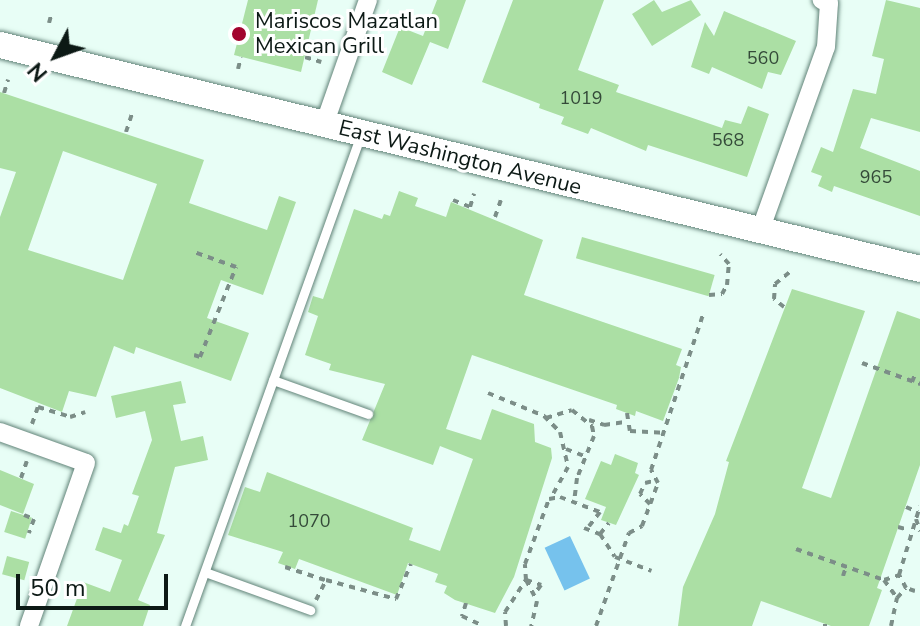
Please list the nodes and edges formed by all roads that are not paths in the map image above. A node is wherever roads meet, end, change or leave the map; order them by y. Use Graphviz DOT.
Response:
graph roads {
  1 [pos="368,0"];
  2 [pos="825,1"];
  3 [pos="0,45"];
  4 [pos="324,125"];
  5 [pos="361,134"];
  6 [pos="760,231"];
  7 [pos="920,269"];
  8 [pos="273,380"];
  9 [pos="368,414"];
  10 [pos="0,432"];
  11 [pos="205,572"];
  12 [pos="313,609"];
  13 [pos="29,626"];
  14 [pos="185,626"];
  1 -- 4 [label="street"];
  2 -- 6 [label="street"];
  3 -- 4 [label="main road, East Washington Avenue"];
  4 -- 5 [label="main road, East Washington Avenue"];
  5 -- 6 [label="main road, East Washington Avenue"];
  5 -- 8 [label="lane"];
  6 -- 7 [label="main road, East Washington Avenue"];
  8 -- 9 [label="lane"];
  8 -- 11 [label="lane"];
  10 -- 13 [label="street"];
  11 -- 12 [label="lane"];
  11 -- 14 [label="lane"];
}
